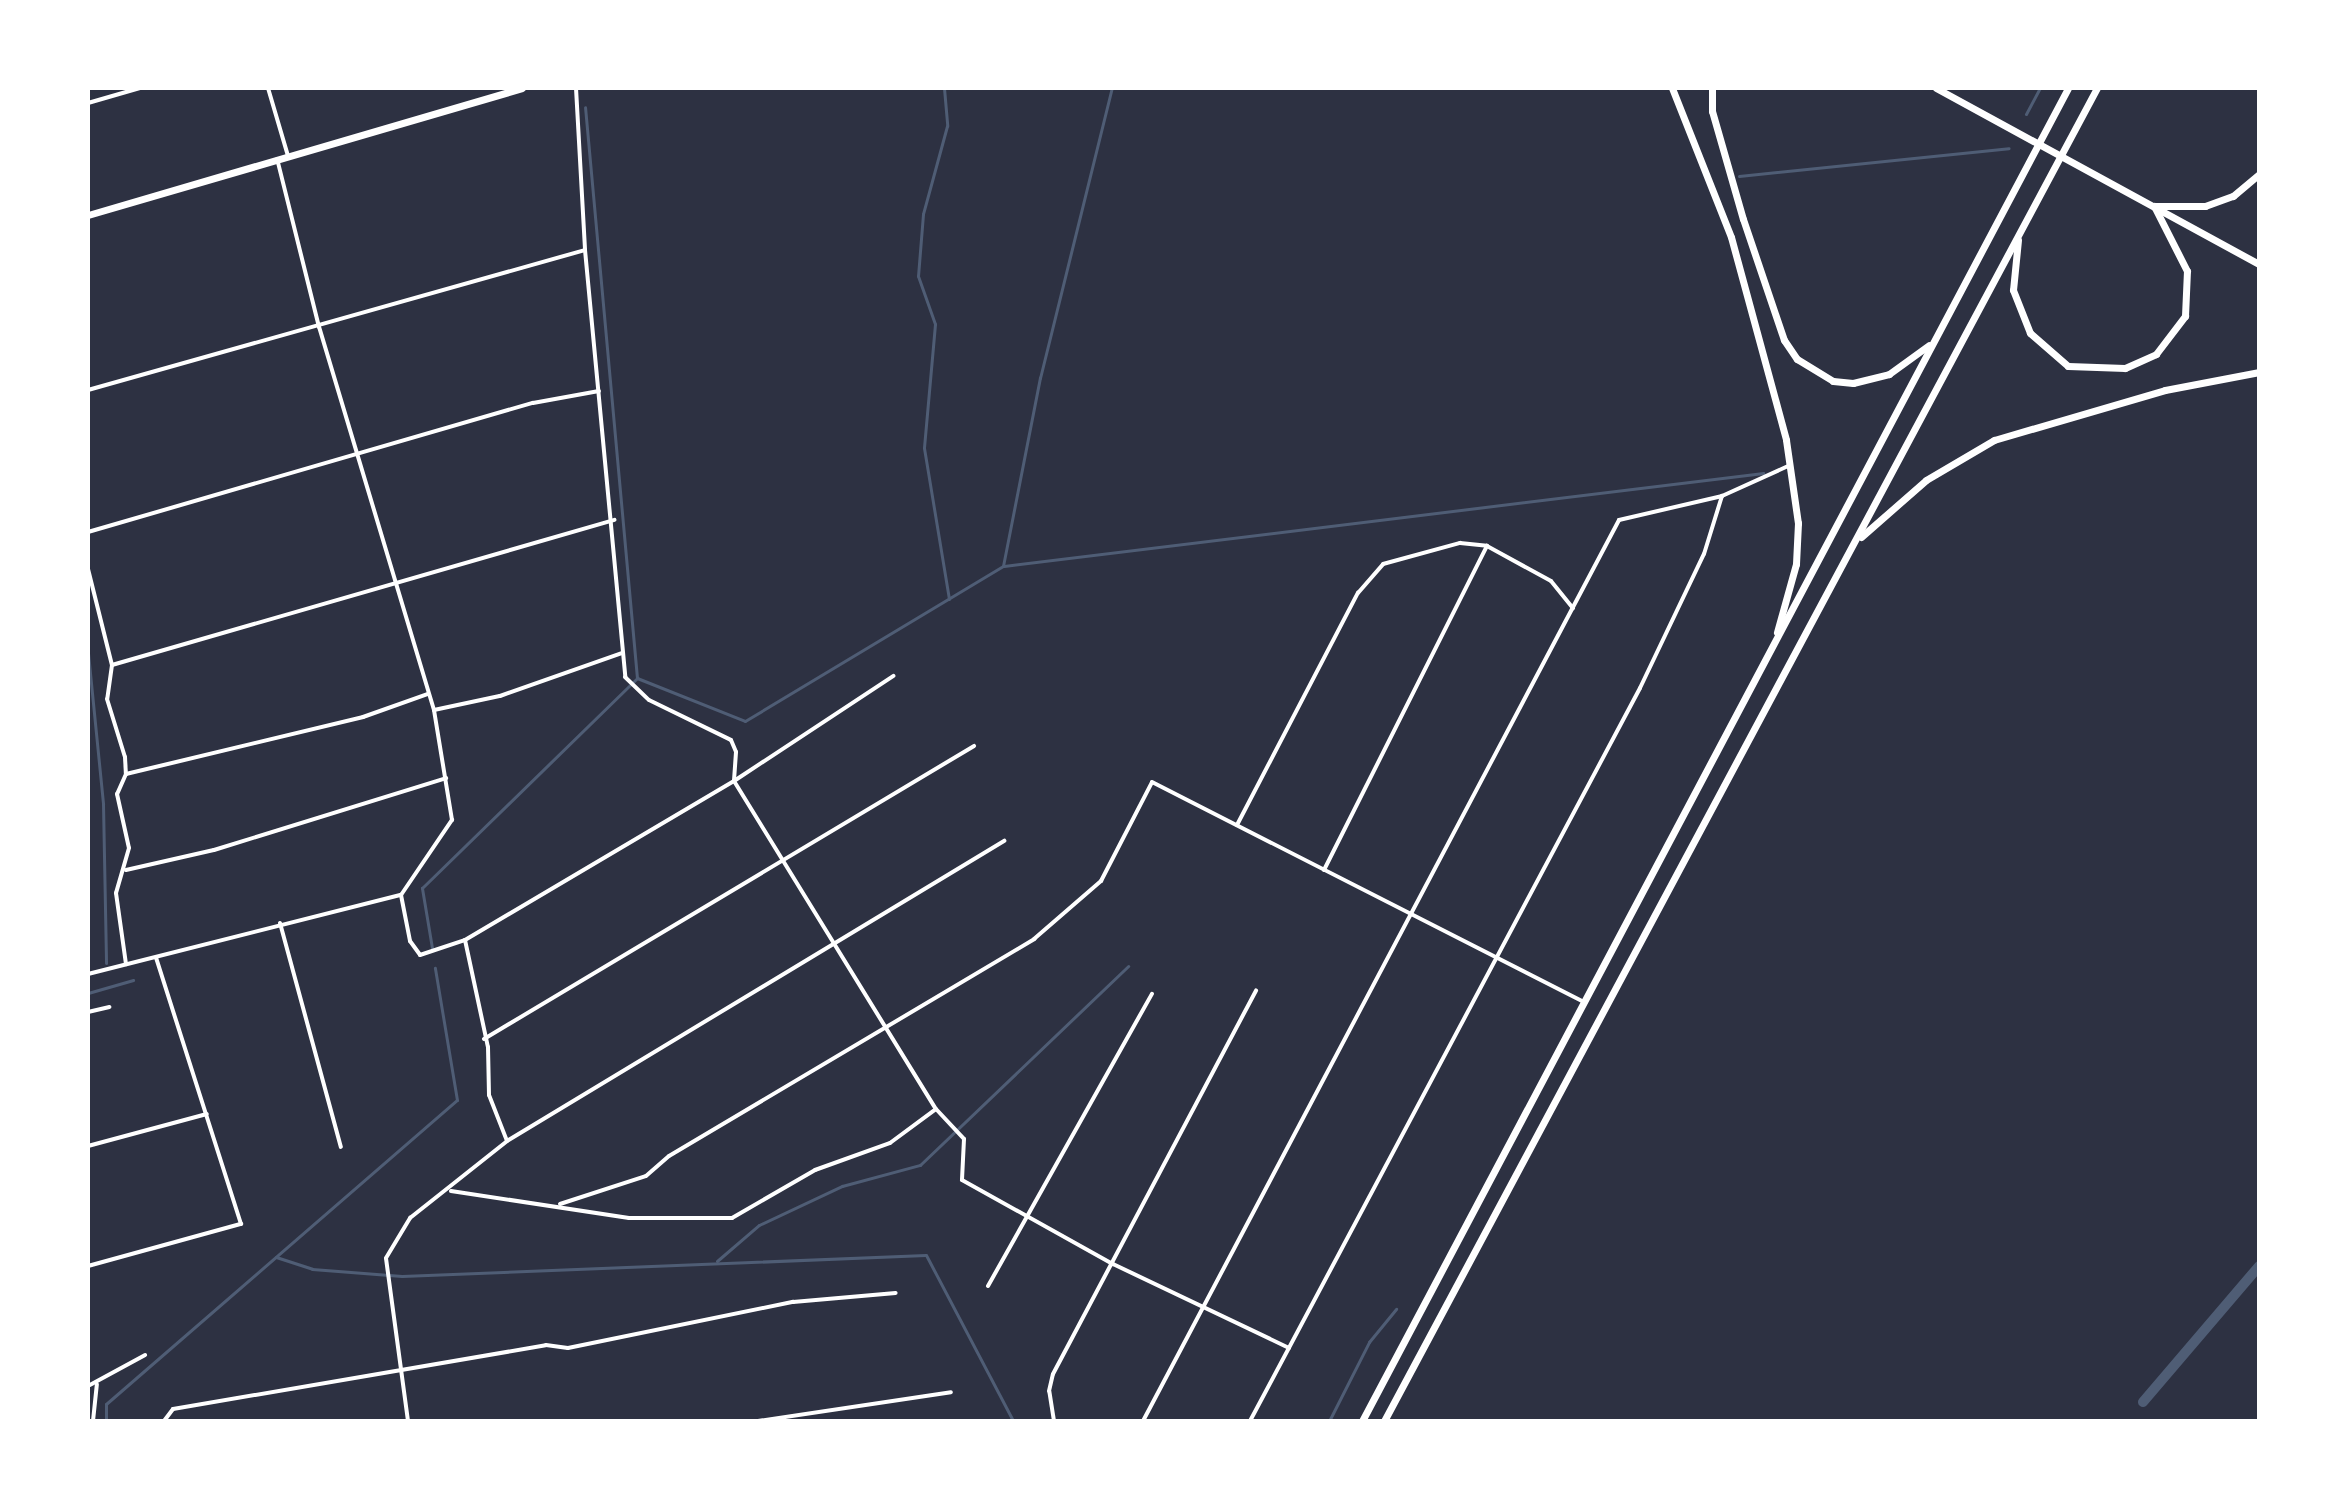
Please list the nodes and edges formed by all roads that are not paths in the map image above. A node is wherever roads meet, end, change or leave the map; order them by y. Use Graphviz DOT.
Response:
graph roads {
  1 [pos="140,88"];
  2 [pos="268,88"];
  3 [pos="522,88"];
  4 [pos="576,88"];
  5 [pos="1672,88"];
  6 [pos="1712,88"];
  7 [pos="1936,88"];
  8 [pos="2068,88"];
  9 [pos="2100,88"];
  10 [pos="88,103"];
  11 [pos="288,156"];
  12 [pos="277,159"];
  13 [pos="2259,174"];
  14 [pos="2154,206"];
  15 [pos="88,215"];
  16 [pos="2018,235"];
  17 [pos="585,250"];
  18 [pos="2259,264"];
  19 [pos="319,327"];
  20 [pos="1930,343"];
  21 [pos="2259,372"];
  22 [pos="88,390"];
  23 [pos="599,391"];
  24 [pos="356,454"];
  25 [pos="1789,466"];
  26 [pos="1722,496"];
  27 [pos="614,520"];
  28 [pos="88,532"];
  29 [pos="1857,542"];
  30 [pos="1487,546"];
  31 [pos="88,569"];
  32 [pos="394,584"];
  33 [pos="1573,608"];
  34 [pos="1776,638"];
  35 [pos="622,653"];
  36 [pos="112,665"];
  37 [pos="893,676"];
  38 [pos="428,694"];
  39 [pos="434,710"];
  40 [pos="974,746"];
  41 [pos="126,774"];
  42 [pos="446,778"];
  43 [pos="734,781"];
  44 [pos="1237,825"];
  45 [pos="1004,841"];
  46 [pos="785,863"];
  47 [pos="126,870"];
  48 [pos="1324,870"];
  49 [pos="401,895"];
  50 [pos="1412,916"];
  51 [pos="280,923"];
  52 [pos="465,940"];
  53 [pos="835,945"];
  54 [pos="156,958"];
  55 [pos="1499,958"];
  56 [pos="126,964"];
  57 [pos="88,974"];
  58 [pos="1256,990"];
  59 [pos="1152,994"];
  60 [pos="1581,1001"];
  61 [pos="109,1007"];
  62 [pos="88,1012"];
  63 [pos="886,1029"];
  64 [pos="484,1039"];
  65 [pos="936,1109"];
  66 [pos="207,1114"];
  67 [pos="507,1141"];
  68 [pos="88,1146"];
  69 [pos="341,1147"];
  70 [pos="451,1191"];
  71 [pos="560,1204"];
  72 [pos="1029,1216"];
  73 [pos="1113,1264"];
  74 [pos="88,1266"];
  75 [pos="988,1286"];
  76 [pos="896,1293"];
  77 [pos="1202,1308"];
  78 [pos="1289,1348"];
  79 [pos="145,1355"];
  80 [pos="402,1370"];
  81 [pos="97,1384"];
  82 [pos="88,1386"];
  83 [pos="951,1392"];
  84 [pos="93,1421"];
  85 [pos="164,1421"];
  86 [pos="408,1421"];
  87 [pos="758,1421"];
  88 [pos="1054,1421"];
  89 [pos="1143,1421"];
  90 [pos="1250,1421"];
  91 [pos="1362,1421"];
  92 [pos="1384,1421"];
  1 -- 10 [label="street"];
  2 -- 11 [label="street"];
  3 -- 11 [label="main road"];
  4 -- 17 [label="street"];
  5 -- 25 [label="main road"];
  6 -- 20 [label="main road"];
  7 -- 14 [label="main road"];
  8 -- 20 [label="main road"];
  9 -- 16 [label="main road"];
  11 -- 12 [label="main road"];
  12 -- 15 [label="main road"];
  12 -- 19 [label="street"];
  13 -- 14 [label="main road"];
  14 -- 16 [label="main road"];
  14 -- 18 [label="main road"];
  16 -- 29 [label="main road"];
  17 -- 19 [label="street"];
  17 -- 23 [label="street"];
  19 -- 22 [label="street"];
  19 -- 24 [label="street"];
  20 -- 34 [label="main road"];
  21 -- 29 [label="main road"];
  23 -- 24 [label="street"];
  23 -- 27 [label="street"];
  24 -- 28 [label="street"];
  24 -- 32 [label="street"];
  25 -- 26 [label="street"];
  25 -- 34 [label="main road"];
  26 -- 33 [label="street"];
  26 -- 55 [label="street"];
  27 -- 32 [label="street"];
  27 -- 35 [label="street"];
  29 -- 92 [label="main road"];
  30 -- 33 [label="street"];
  30 -- 44 [label="street"];
  30 -- 48 [label="street"];
  31 -- 36 [label="street"];
  32 -- 36 [label="street"];
  32 -- 38 [label="street"];
  33 -- 50 [label="street"];
  34 -- 60 [label="main road"];
  35 -- 39 [label="street"];
  35 -- 43 [label="street"];
  36 -- 41 [label="street"];
  37 -- 43 [label="street"];
  38 -- 39 [label="street"];
  38 -- 41 [label="street"];
  39 -- 42 [label="street"];
  40 -- 46 [label="street"];
  41 -- 47 [label="street"];
  42 -- 47 [label="street"];
  42 -- 49 [label="street"];
  43 -- 46 [label="street"];
  43 -- 52 [label="street"];
  44 -- 48 [label="street"];
  44 -- 63 [label="street"];
  45 -- 53 [label="street"];
  46 -- 53 [label="street"];
  46 -- 64 [label="street"];
  47 -- 56 [label="street"];
  48 -- 50 [label="street"];
  49 -- 51 [label="street"];
  49 -- 52 [label="street"];
  50 -- 55 [label="street"];
  50 -- 77 [label="street"];
  51 -- 54 [label="street"];
  51 -- 69 [label="street"];
  52 -- 64 [label="street"];
  53 -- 63 [label="street"];
  53 -- 67 [label="street"];
  54 -- 56 [label="street"];
  54 -- 66 [label="street"];
  55 -- 60 [label="street"];
  55 -- 78 [label="street"];
  56 -- 57 [label="street"];
  58 -- 73 [label="street"];
  59 -- 72 [label="street"];
  60 -- 91 [label="main road"];
  61 -- 62 [label="street"];
  63 -- 65 [label="street"];
  63 -- 71 [label="street"];
  64 -- 67 [label="street"];
  65 -- 71 [label="street"];
  65 -- 72 [label="street"];
  66 -- 68 [label="street"];
  66 -- 74 [label="street"];
  67 -- 70 [label="street"];
  70 -- 71 [label="street"];
  70 -- 80 [label="street"];
  72 -- 73 [label="street"];
  72 -- 75 [label="street"];
  73 -- 77 [label="street"];
  73 -- 88 [label="street"];
  76 -- 80 [label="street"];
  77 -- 78 [label="street"];
  77 -- 89 [label="street"];
  78 -- 90 [label="street"];
  79 -- 81 [label="street"];
  80 -- 85 [label="street"];
  80 -- 86 [label="street"];
  81 -- 82 [label="street"];
  81 -- 84 [label="street"];
  83 -- 87 [label="street"];
}
